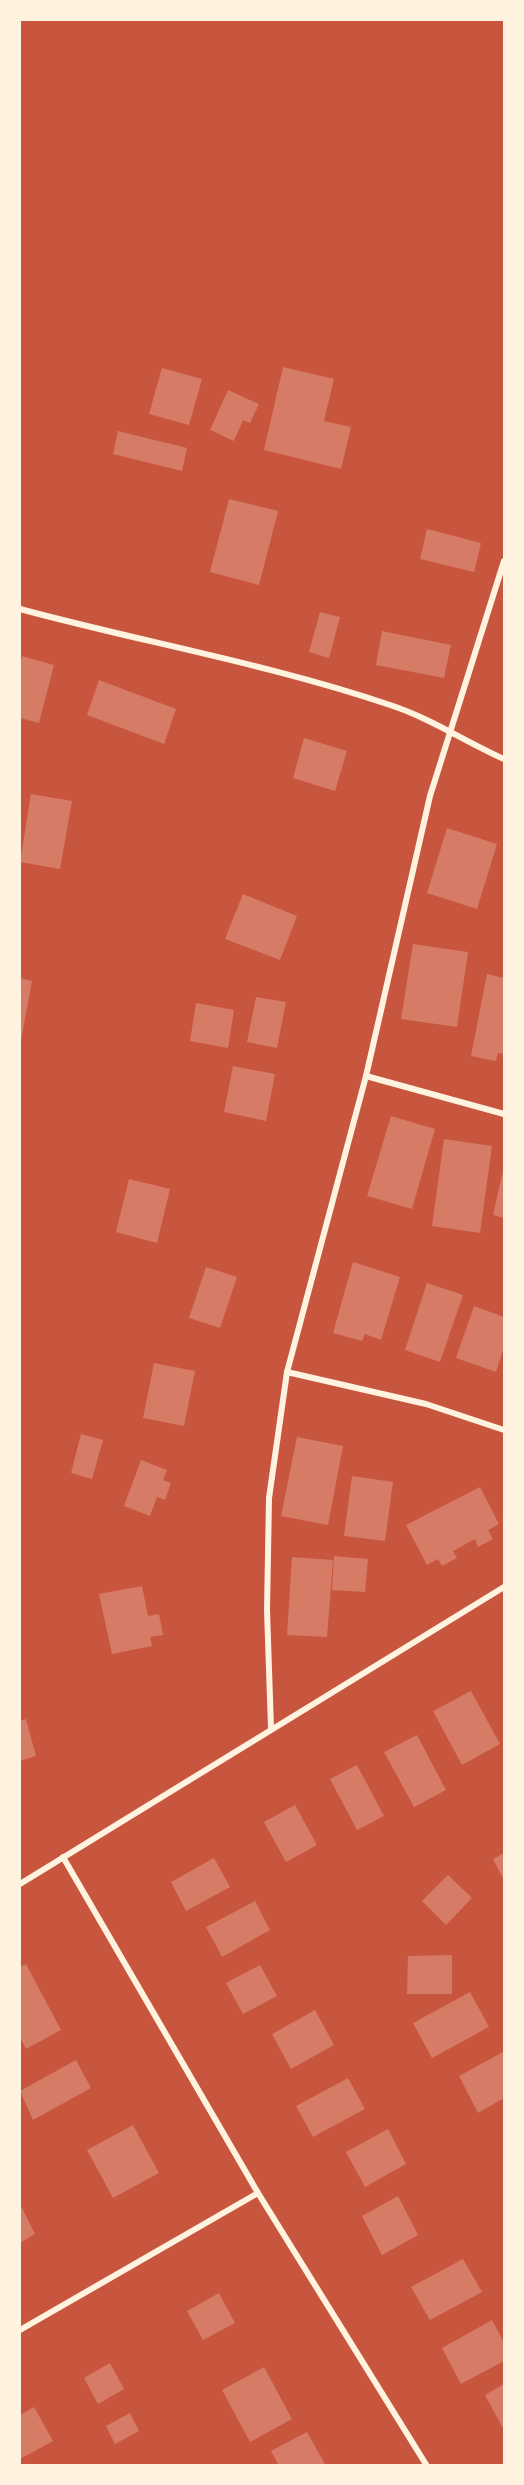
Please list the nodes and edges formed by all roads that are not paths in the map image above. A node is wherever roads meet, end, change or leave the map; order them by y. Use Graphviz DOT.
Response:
graph roads {
  1 [pos="504,561"];
  2 [pos="20,609"];
  3 [pos="452,731"];
  4 [pos="504,759"];
  5 [pos="366,1076"];
  6 [pos="504,1114"];
  7 [pos="287,1372"];
  8 [pos="504,1430"];
  9 [pos="504,1587"];
  10 [pos="271,1728"];
  11 [pos="63,1857"];
  12 [pos="20,1884"];
  13 [pos="258,2193"];
  14 [pos="20,2330"];
  15 [pos="427,2466"];
  1 -- 3 [label="street"];
  2 -- 3 [label="street"];
  3 -- 4 [label="street"];
  3 -- 5 [label="street"];
  5 -- 6 [label="street"];
  5 -- 7 [label="street"];
  7 -- 8 [label="street"];
  7 -- 10 [label="street"];
  9 -- 10 [label="street"];
  10 -- 11 [label="street"];
  11 -- 12 [label="street"];
  11 -- 13 [label="street"];
  13 -- 14 [label="street"];
  13 -- 15 [label="street"];
}
